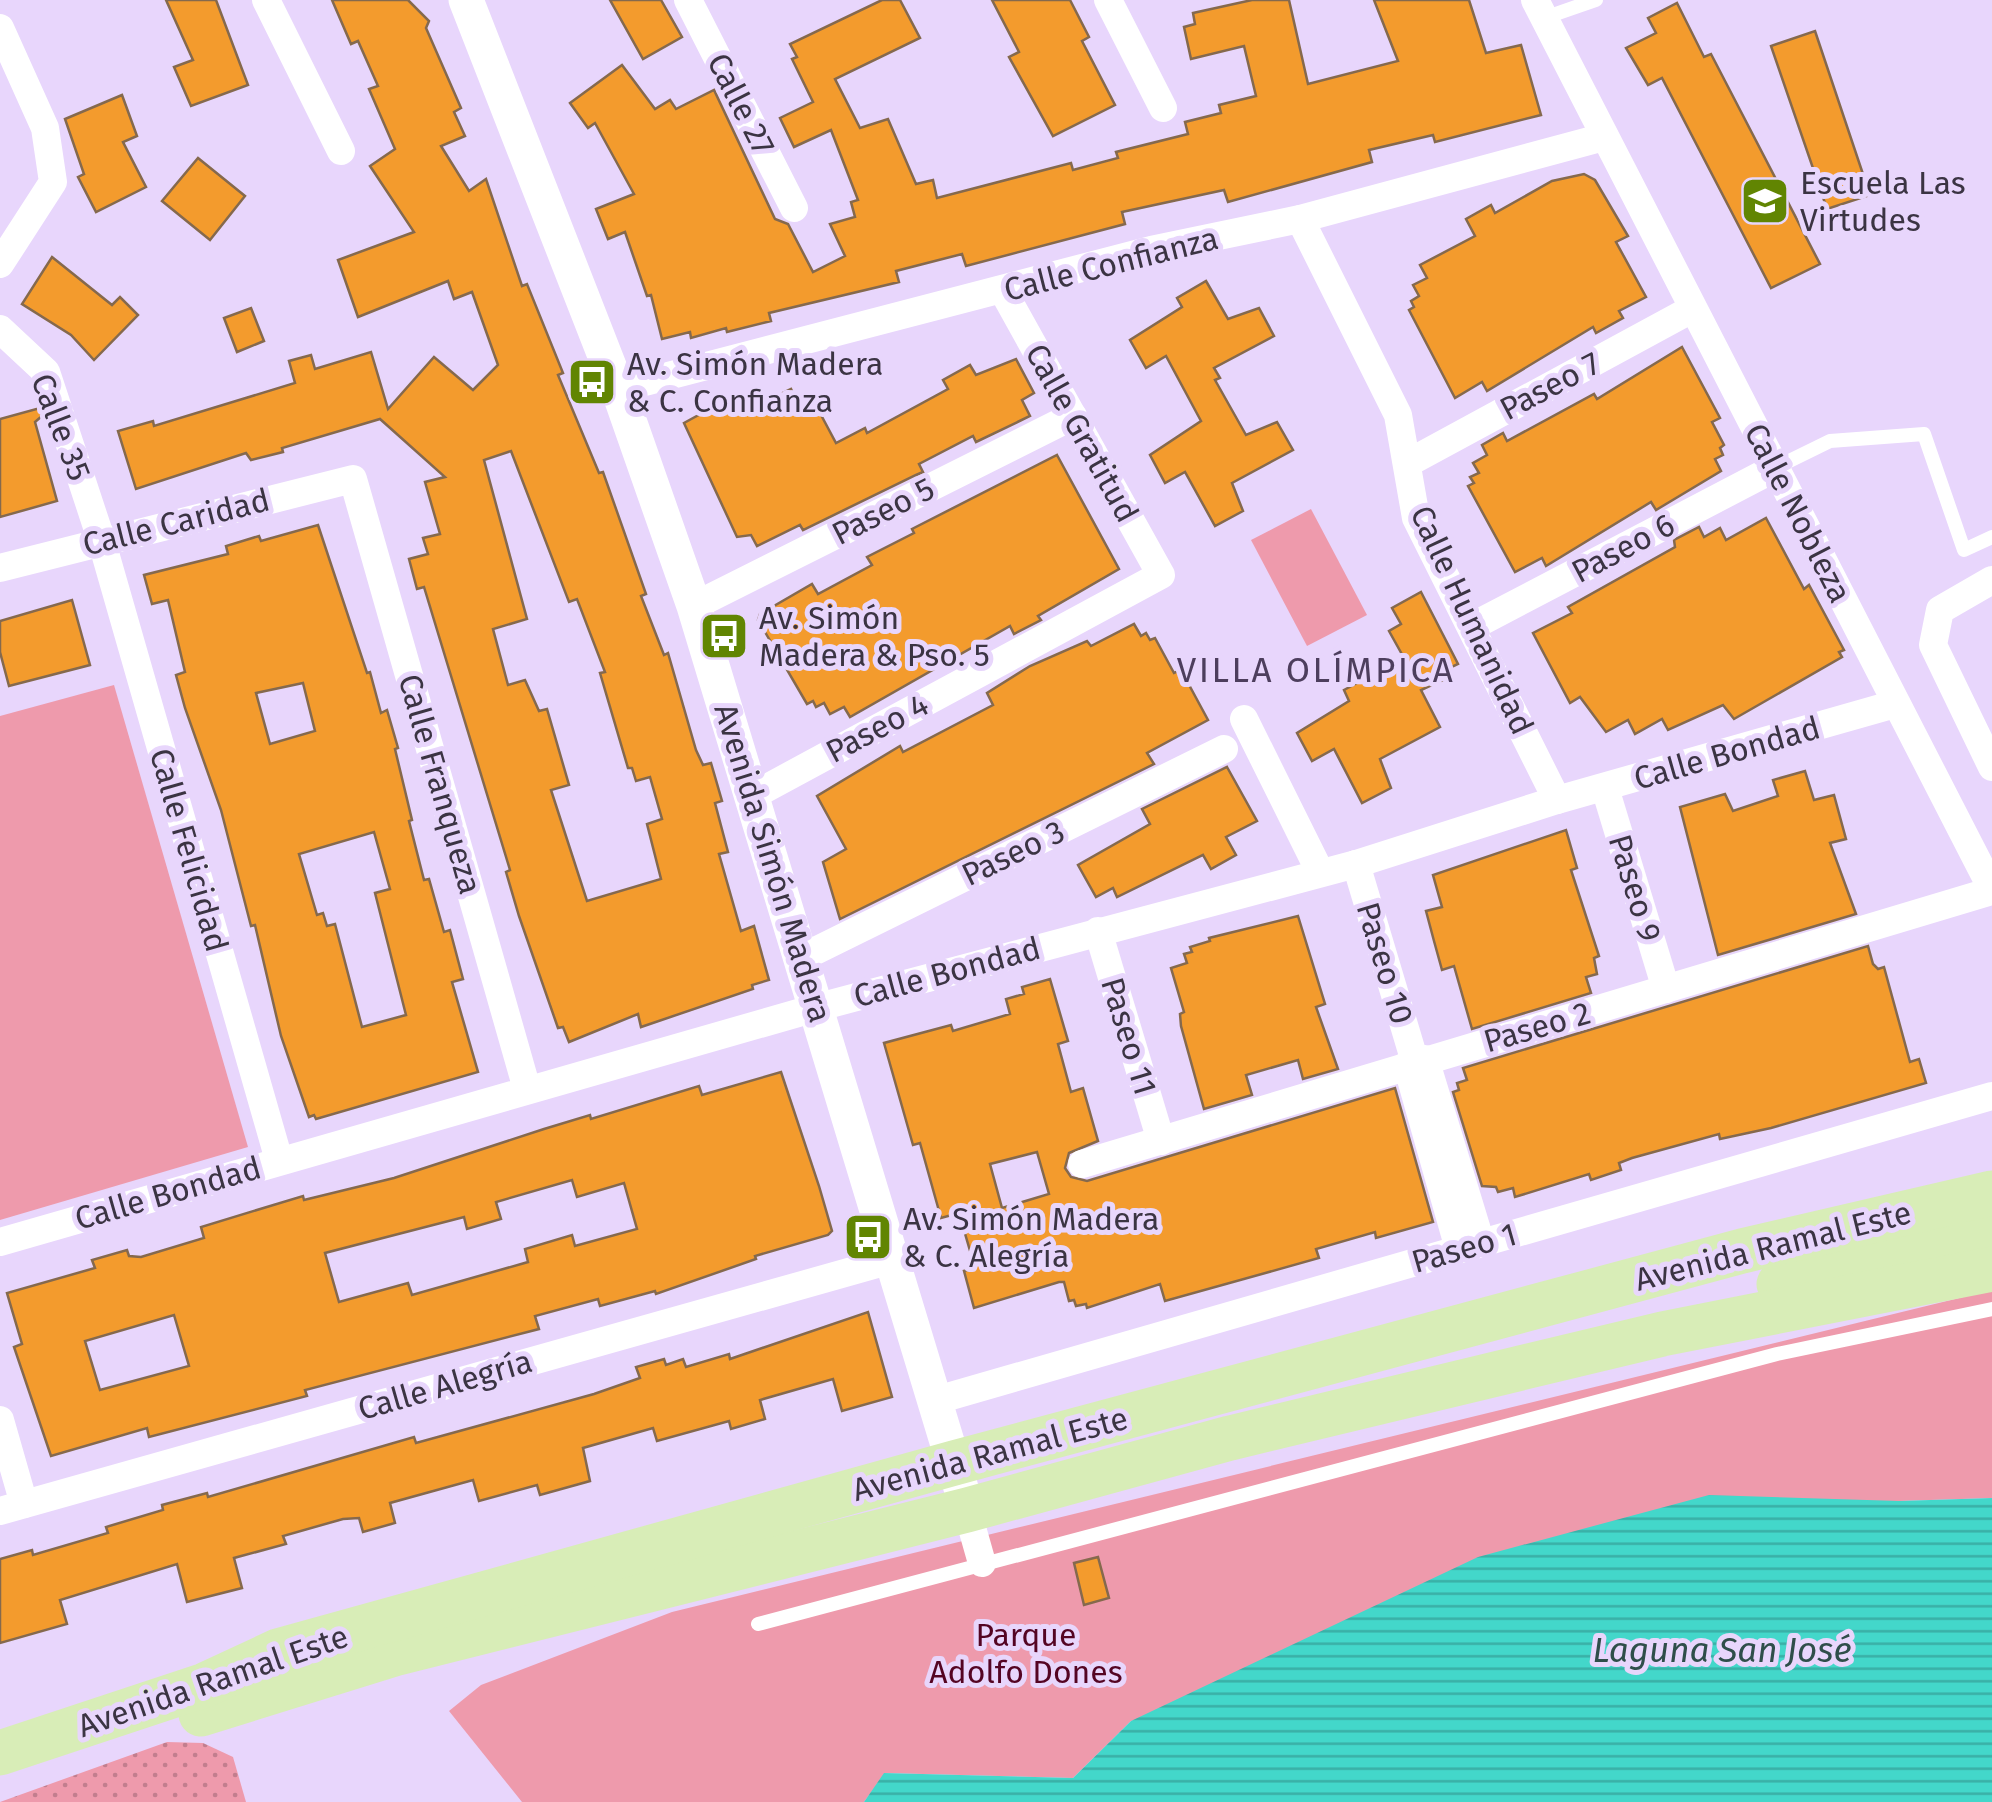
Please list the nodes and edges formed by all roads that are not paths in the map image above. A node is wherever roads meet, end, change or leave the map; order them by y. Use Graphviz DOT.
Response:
graph roads {
  1 [pos="266,0"];
  2 [pos="466,0"];
  3 [pos="688,0"];
  4 [pos="1108,0"];
  5 [pos="1596,0"];
  6 [pos="1539,9"];
  7 [pos="0,28"];
  8 [pos="1163,108"];
  9 [pos="1604,137"];
  10 [pos="341,151"];
  11 [pos="794,208"];
  12 [pos="1300,219"];
  13 [pos="0,264"];
  14 [pos="1003,291"];
  15 [pos="1692,309"];
  16 [pos="0,329"];
  17 [pos="618,389"];
  18 [pos="1073,416"];
  19 [pos="1408,463"];
  20 [pos="1775,468"];
  21 [pos="353,479"];
  22 [pos="1992,537"];
  23 [pos="101,539"];
  24 [pos="0,568"];
  25 [pos="1161,575"];
  26 [pos="1992,580"];
  27 [pos="694,606"];
  28 [pos="1471,627"];
  29 [pos="1895,704"];
  30 [pos="1244,719"];
  31 [pos="1224,749"];
  32 [pos="1992,767"];
  33 [pos="1605,788"];
  34 [pos="752,796"];
  35 [pos="1558,800"];
  36 [pos="1356,864"];
  37 [pos="1320,872"];
  38 [pos="1992,890"];
  39 [pos="1098,931"];
  40 [pos="803,957"];
  41 [pos="1666,989"];
  42 [pos="818,1007"];
  43 [pos="1416,1062"];
  44 [pos="527,1089"];
  45 [pos="1992,1096"];
  46 [pos="1161,1140"];
  47 [pos="279,1160"];
  48 [pos="1082,1164"];
  49 [pos="1992,1193"];
  50 [pos="1992,1231"];
  51 [pos="0,1242"];
  52 [pos="1470,1246"];
  53 [pos="891,1260"];
  54 [pos="1992,1268"];
  55 [pos="1992,1309"];
  56 [pos="1662,1334"];
  57 [pos="936,1400"];
  58 [pos="0,1420"];
  59 [pos="954,1462"];
  60 [pos="12,1508"];
  61 [pos="967,1510"];
  62 [pos="982,1563"];
  63 [pos="758,1624"];
  64 [pos="0,1753"];
  65 [pos="0,1781"];
  1 -- 10 [label="street"];
  2 -- 17 [label="street, Avenida Simón Madera"];
  3 -- 11 [label="street, Calle 27"];
  4 -- 8 [label="street"];
  5 -- 6 [label="lane"];
  6 -- 9 [label="street, Calle Nobleza"];
  7 -- 13 [label="street"];
  9 -- 12 [label="street, Calle Confianza"];
  9 -- 15 [label="street, Calle Nobleza"];
  12 -- 14 [label="street, Calle Confianza"];
  12 -- 19 [label="street, Calle Humanidad"];
  14 -- 17 [label="street, Calle Confianza"];
  14 -- 18 [label="street, Calle Gratitud"];
  15 -- 19 [label="street, Paseo 7"];
  15 -- 20 [label="street, Calle Nobleza"];
  16 -- 23 [label="street, Calle 35"];
  17 -- 27 [label="street, Avenida Simón Madera"];
  18 -- 25 [label="street, Calle Gratitud"];
  18 -- 27 [label="street, Paseo 5"];
  19 -- 28 [label="street, Calle Humanidad"];
  20 -- 22 [label="lane"];
  20 -- 28 [label="street, Paseo 6"];
  20 -- 29 [label="street, Calle Nobleza"];
  21 -- 23 [label="street, Calle Caridad"];
  21 -- 44 [label="street, Calle Franqueza"];
  23 -- 24 [label="street, Calle Caridad"];
  23 -- 47 [label="street, Calle Felicidad"];
  25 -- 34 [label="street, Paseo 4"];
  26 -- 32 [label="street"];
  27 -- 34 [label="street, Avenida Simón Madera"];
  28 -- 35 [label="street, Calle Humanidad"];
  29 -- 33 [label="street, Calle Bondad"];
  29 -- 38 [label="street, Calle Nobleza"];
  30 -- 37 [label="street"];
  31 -- 40 [label="street, Paseo 3"];
  33 -- 35 [label="street, Calle Bondad"];
  33 -- 41 [label="street, Paseo 9"];
  34 -- 40 [label="street, Avenida Simón Madera"];
  35 -- 36 [label="street, Calle Bondad"];
  36 -- 37 [label="street, Calle Bondad"];
  36 -- 43 [label="street, Paseo 10"];
  37 -- 39 [label="street, Calle Bondad"];
  38 -- 41 [label="street, Paseo 2"];
  39 -- 42 [label="street, Calle Bondad"];
  39 -- 46 [label="street, Paseo 11"];
  40 -- 42 [label="street, Avenida Simón Madera"];
  41 -- 43 [label="street, Paseo 2"];
  42 -- 44 [label="street, Calle Bondad"];
  42 -- 53 [label="street, Avenida Simón Madera"];
  43 -- 46 [label="street, Paseo 2"];
  43 -- 52 [label="street, Paseo 10"];
  44 -- 47 [label="street, Calle Bondad"];
  45 -- 52 [label="street, Paseo 1"];
  46 -- 48 [label="street, Paseo 2"];
  47 -- 51 [label="street, Calle Bondad"];
  49 -- 59 [label="main road, Avenida Ramal Este"];
  50 -- 56 [label="main road"];
  52 -- 57 [label="street, Paseo 1"];
  53 -- 57 [label="street, Avenida Simón Madera"];
  53 -- 60 [label="street, Calle Alegría"];
  54 -- 56 [label="main road, Avenida Ramal Este"];
  55 -- 62 [label="lane"];
  56 -- 61 [label="main road, Avenida Ramal Este"];
  57 -- 59 [label="street, Avenida Simón Madera"];
  58 -- 60 [label="street"];
  59 -- 61 [label="street, Avenida Simón Madera"];
  59 -- 64 [label="main road, Avenida Ramal Este"];
  61 -- 62 [label="street"];
  61 -- 65 [label="main road, Avenida Ramal Este"];
  62 -- 63 [label="lane"];
}
